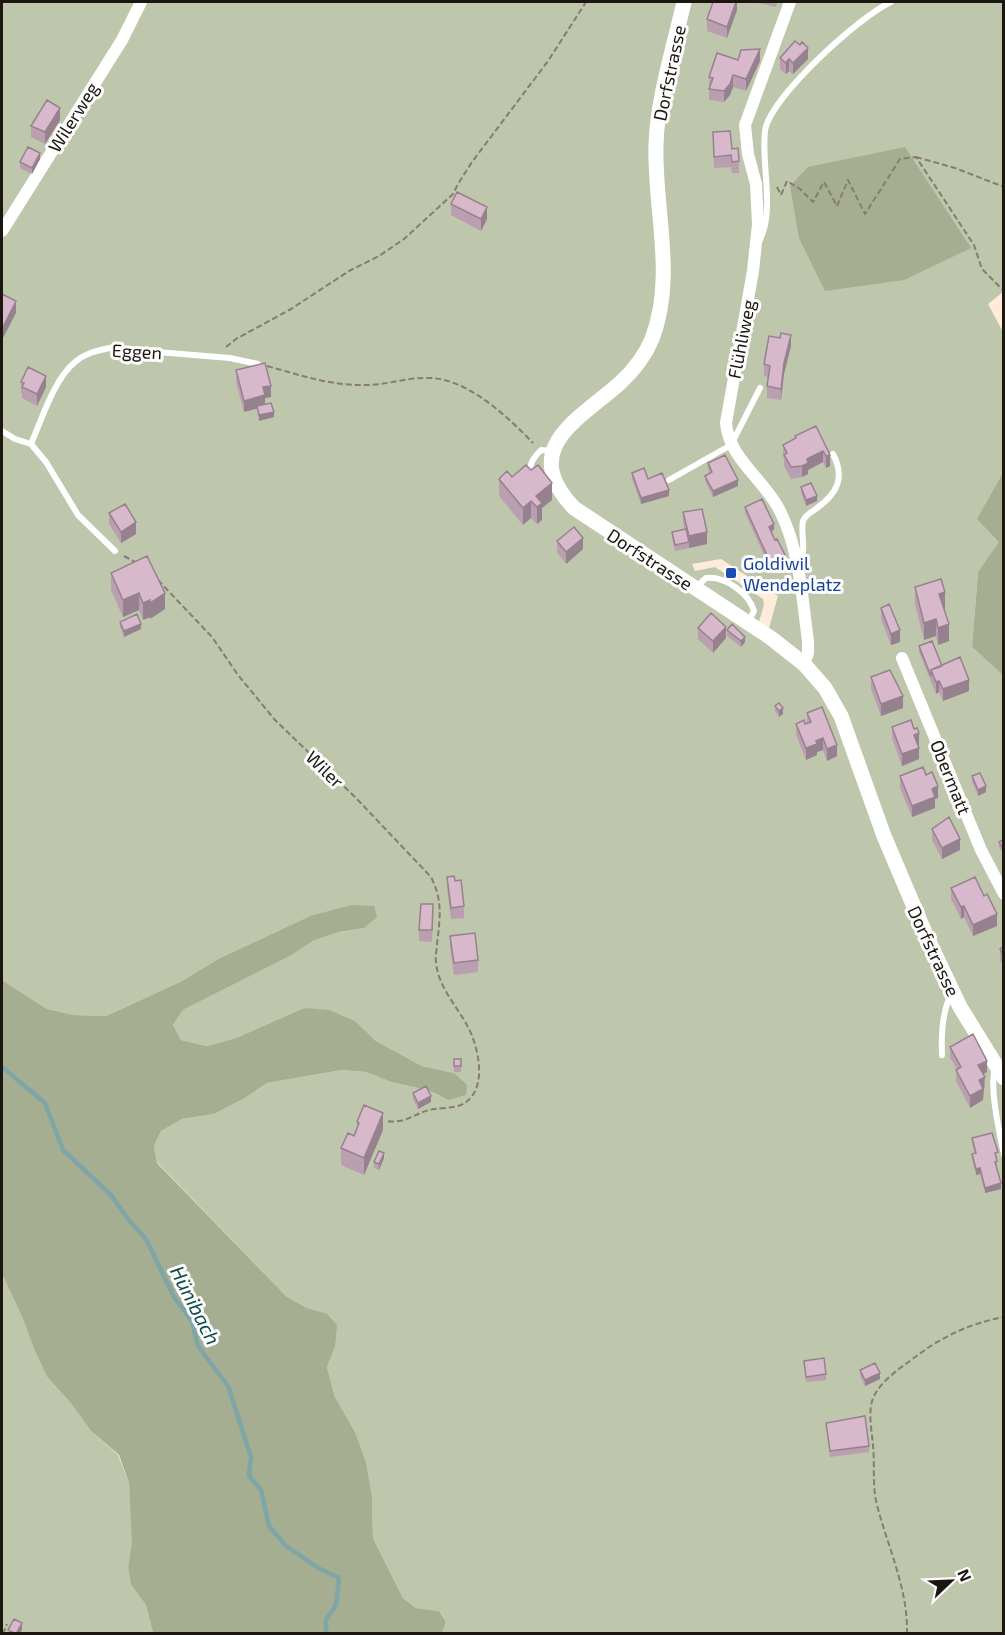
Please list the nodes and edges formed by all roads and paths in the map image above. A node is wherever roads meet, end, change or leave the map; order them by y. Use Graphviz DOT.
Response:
graph roads {
  1 [pos="141,2"];
  2 [pos="586,2"];
  3 [pos="684,2"];
  4 [pos="790,2"];
  5 [pos="891,2"];
  6 [pos="916,157"];
  7 [pos="765,170"];
  8 [pos="1004,187"];
  9 [pos="2,231"];
  10 [pos="757,244"];
  11 [pos="1004,291"];
  12 [pos="215,357"];
  13 [pos="258,364"];
  14 [pos="760,388"];
  15 [pos="2,431"];
  16 [pos="31,444"];
  17 [pos="731,445"];
  18 [pos="547,451"];
  19 [pos="833,454"];
  20 [pos="530,475"];
  21 [pos="669,480"];
  22 [pos="115,552"];
  23 [pos="797,564"];
  24 [pos="143,566"];
  25 [pos="157,578"];
  26 [pos="694,588"];
  27 [pos="748,623"];
  28 [pos="902,658"];
  29 [pos="804,664"];
  30 [pos="1004,894"];
  31 [pos="952,991"];
  32 [pos="942,1055"];
  33 [pos="1000,1072"];
  34 [pos="386,1121"];
  35 [pos="1004,1155"];
  36 [pos="1004,1317"];
  37 [pos="7,1624"];
  38 [pos="3,1634"];
  39 [pos="907,1634"];
  1 -- 9 [label="street, Wilerweg"];
  2 -- 12 [label="path"];
  3 -- 18 [label="street, Dorfstrasse"];
  4 -- 10 [label="street, Flühliweg"];
  5 -- 7 [label="lane"];
  6 -- 7 [label="path"];
  6 -- 8 [label="path"];
  6 -- 11 [label="path"];
  7 -- 10 [label="lane"];
  10 -- 17 [label="street, Flühliweg"];
  12 -- 13 [label="lane, Eggen"];
  12 -- 16 [label="lane, Eggen"];
  13 -- 18 [label="path"];
  14 -- 17 [label="lane"];
  15 -- 16 [label="lane"];
  16 -- 22 [label="lane"];
  17 -- 21 [label="lane"];
  17 -- 23 [label="street, Flühliweg"];
  18 -- 20 [label="lane"];
  18 -- 26 [label="street, Dorfstrasse"];
  19 -- 23 [label="lane"];
  22 -- 24 [label="path"];
  23 -- 29 [label="street, Flühliweg"];
  25 -- 34 [label="path, Wiler"];
  26 -- 27 [label="street, Dorfstrasse"];
  26 -- 27 [label="lane"];
  27 -- 29 [label="street, Dorfstrasse"];
  28 -- 30 [label="street, Obermatt"];
  29 -- 31 [label="street, Dorfstrasse"];
  31 -- 32 [label="lane"];
  31 -- 33 [label="street, Dorfstrasse"];
  33 -- 35 [label="lane"];
  36 -- 39 [label="path"];
  37 -- 38 [label="path"];
}
